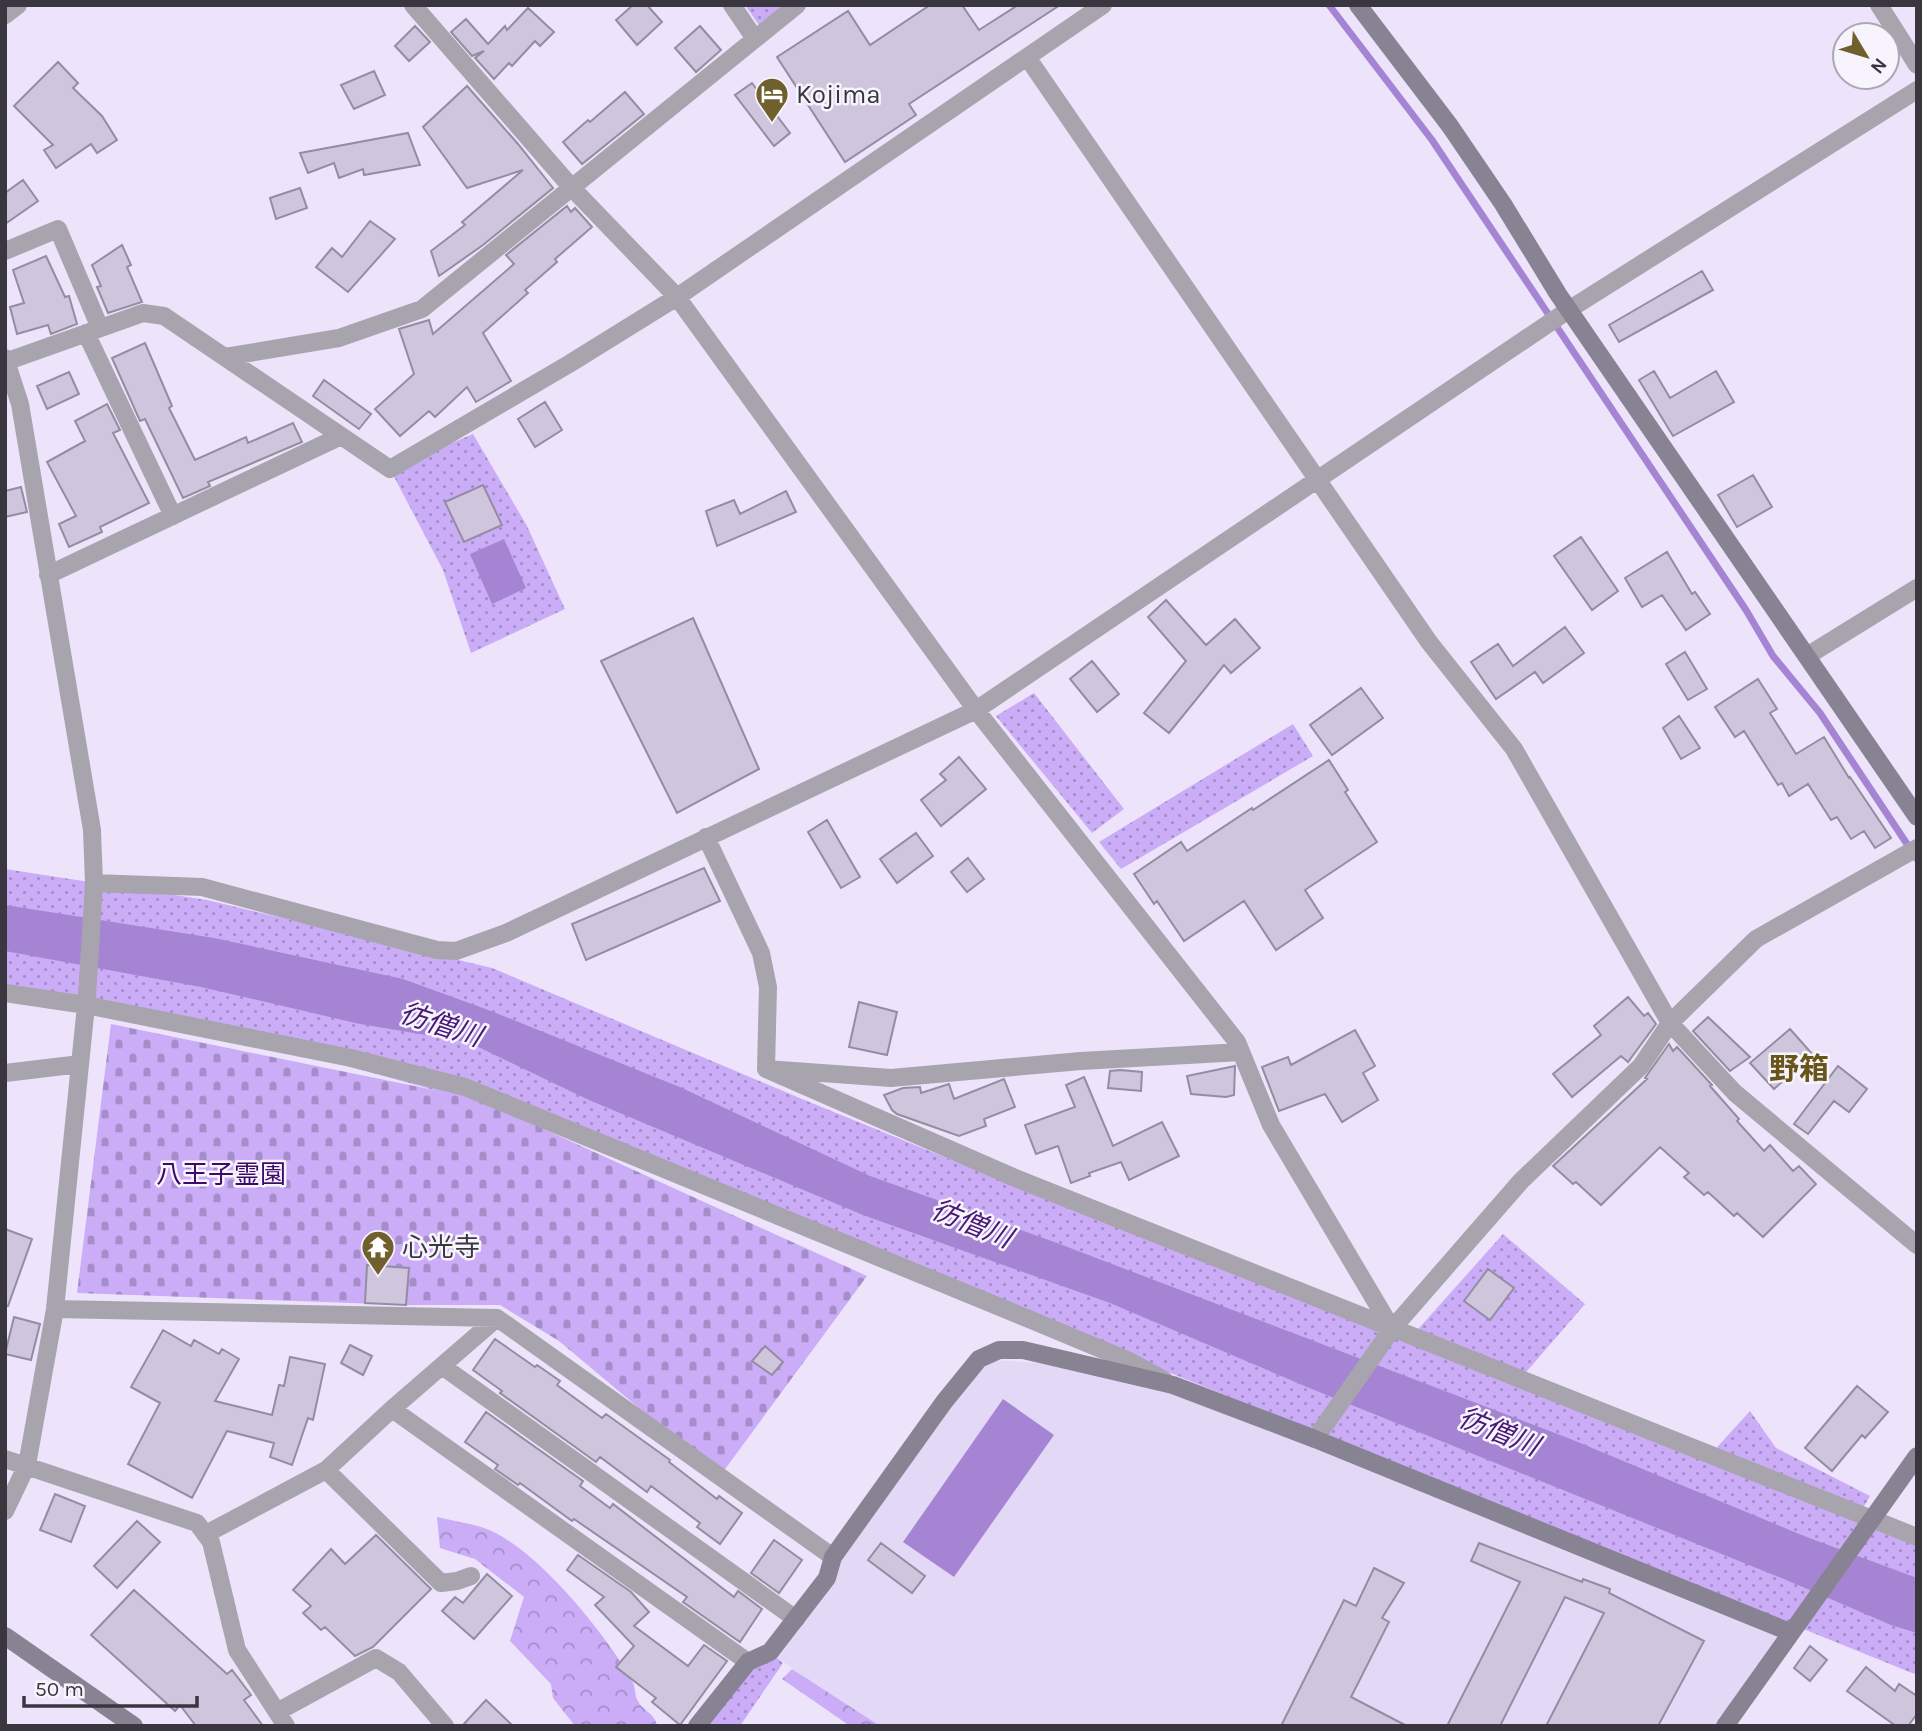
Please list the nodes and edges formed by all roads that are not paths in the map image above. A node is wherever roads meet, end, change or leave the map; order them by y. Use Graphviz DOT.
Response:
graph roads {
  1 [pos="18,5"];
  2 [pos="413,5"];
  3 [pos="732,5"];
  4 [pos="797,5"];
  5 [pos="1103,5"];
  6 [pos="1358,5"];
  7 [pos="1879,5"];
  8 [pos="5,15"];
  9 [pos="755,39"];
  10 [pos="1027,57"];
  11 [pos="1917,65"];
  12 [pos="1917,90"];
  13 [pos="572,188"];
  14 [pos="5,251"];
  15 [pos="677,297"];
  16 [pos="1570,309"];
  17 [pos="93,331"];
  18 [pos="225,357"];
  19 [pos="6,360"];
  20 [pos="341,436"];
  21 [pos="1317,479"];
  22 [pos="173,516"];
  23 [pos="48,575"];
  24 [pos="1917,588"];
  25 [pos="1807,656"];
  26 [pos="976,710"];
  27 [pos="1917,817"];
  28 [pos="706,837"];
  29 [pos="1917,848"];
  30 [pos="94,883"];
  31 [pos="5,993"];
  32 [pos="87,1000"];
  33 [pos="1670,1023"];
  34 [pos="1241,1052"];
  35 [pos="80,1063"];
  36 [pos="766,1069"];
  37 [pos="5,1073"];
  38 [pos="1917,1245"];
  39 [pos="55,1309"];
  40 [pos="497,1318"];
  41 [pos="1390,1332"];
  42 [pos="442,1366"];
  43 [pos="1173,1385"];
  44 [pos="392,1409"];
  45 [pos="1315,1439"];
  46 [pos="1917,1456"];
  47 [pos="5,1459"];
  48 [pos="27,1465"];
  49 [pos="326,1470"];
  50 [pos="5,1511"];
  51 [pos="1872,1519"];
  52 [pos="205,1534"];
  53 [pos="1917,1536"];
  54 [pos="833,1557"];
  55 [pos="471,1576"];
  56 [pos="796,1619"];
  57 [pos="1794,1627"];
  58 [pos="5,1636"];
  59 [pos="748,1662"];
  60 [pos="281,1719"];
  61 [pos="134,1726"];
  62 [pos="445,1726"];
  63 [pos="696,1726"];
  64 [pos="1725,1726"];
  1 -- 8 [label="street"];
  2 -- 13 [label="street"];
  3 -- 9 [label="street"];
  4 -- 9 [label="street"];
  5 -- 10 [label="street"];
  6 -- 16 [label="street"];
  7 -- 11 [label="street"];
  9 -- 13 [label="street"];
  10 -- 15 [label="street"];
  10 -- 21 [label="street"];
  12 -- 16 [label="street"];
  13 -- 15 [label="street"];
  13 -- 18 [label="street"];
  14 -- 17 [label="street"];
  15 -- 20 [label="street"];
  15 -- 26 [label="street"];
  16 -- 21 [label="street"];
  16 -- 25 [label="street"];
  17 -- 18 [label="street"];
  17 -- 19 [label="street"];
  17 -- 22 [label="street"];
  18 -- 20 [label="street"];
  19 -- 23 [label="street"];
  20 -- 22 [label="street"];
  21 -- 26 [label="street"];
  21 -- 33 [label="street"];
  22 -- 23 [label="street"];
  23 -- 30 [label="street"];
  24 -- 25 [label="street"];
  25 -- 27 [label="street"];
  26 -- 28 [label="street"];
  26 -- 34 [label="street"];
  28 -- 30 [label="street"];
  28 -- 36 [label="street"];
  29 -- 33 [label="street"];
  30 -- 32 [label="street"];
  31 -- 32 [label="street"];
  32 -- 35 [label="street"];
  32 -- 43 [label="street"];
  33 -- 38 [label="street"];
  33 -- 41 [label="street"];
  34 -- 36 [label="street"];
  34 -- 41 [label="street"];
  35 -- 37 [label="street"];
  35 -- 39 [label="street"];
  36 -- 41 [label="street"];
  39 -- 40 [label="street"];
  39 -- 48 [label="street"];
  40 -- 42 [label="street"];
  40 -- 54 [label="street"];
  41 -- 45 [label="street"];
  41 -- 51 [label="street"];
  42 -- 44 [label="street"];
  42 -- 56 [label="street"];
  43 -- 45 [label="street"];
  43 -- 54 [label="street"];
  44 -- 49 [label="street"];
  44 -- 59 [label="street"];
  45 -- 57 [label="street"];
  46 -- 51 [label="street"];
  47 -- 48 [label="street"];
  48 -- 50 [label="street"];
  48 -- 52 [label="street"];
  49 -- 52 [label="street"];
  49 -- 55 [label="street"];
  51 -- 53 [label="street"];
  51 -- 57 [label="street"];
  52 -- 60 [label="street"];
  54 -- 56 [label="street"];
  56 -- 59 [label="street"];
  57 -- 64 [label="street"];
  58 -- 61 [label="street"];
  59 -- 63 [label="street"];
  60 -- 62 [label="street"];
}
